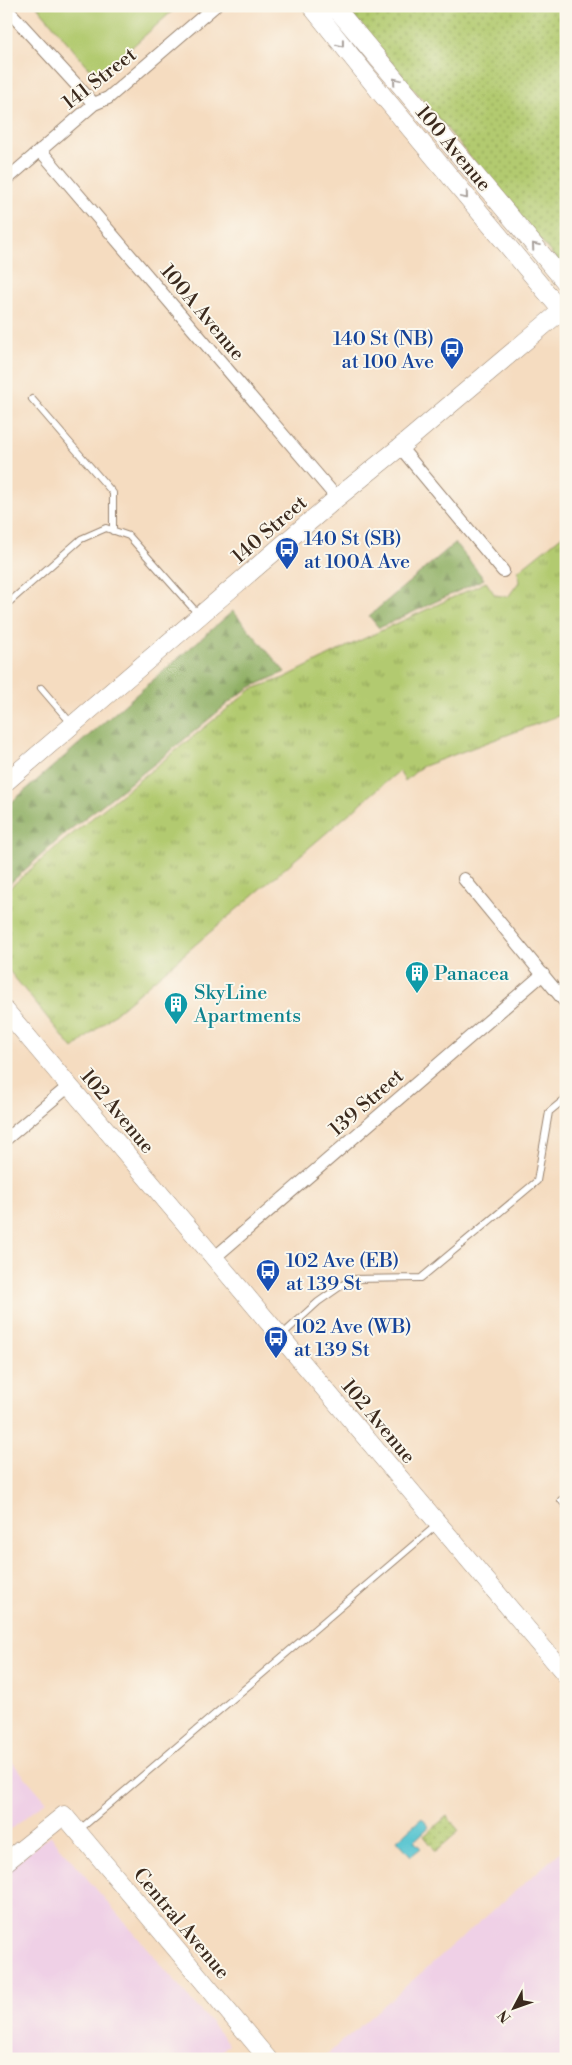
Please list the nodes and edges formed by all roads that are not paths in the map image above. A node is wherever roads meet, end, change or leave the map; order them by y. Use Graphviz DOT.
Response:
graph roads {
  1 [pos="215,6"];
  2 [pos="311,6"];
  3 [pos="334,6"];
  4 [pos="6,8"];
  5 [pos="94,104"];
  6 [pos="40,150"];
  7 [pos="6,180"];
  8 [pos="566,283"];
  9 [pos="565,309"];
  10 [pos="32,400"];
  11 [pos="400,447"];
  12 [pos="337,498"];
  13 [pos="113,531"];
  14 [pos="503,572"];
  15 [pos="6,605"];
  16 [pos="200,616"];
  17 [pos="41,688"];
  18 [pos="73,725"];
  19 [pos="6,782"];
  20 [pos="464,879"];
  21 [pos="543,974"];
  22 [pos="566,1003"];
  23 [pos="6,1011"];
  24 [pos="69,1086"];
  25 [pos="566,1098"];
  26 [pos="6,1139"];
  27 [pos="214,1258"];
  28 [pos="280,1337"];
  29 [pos="438,1524"];
  30 [pos="566,1675"];
  31 [pos="78,1831"];
  32 [pos="6,1862"];
  33 [pos="268,2059"];
  1 -- 5 [label="street, 141 Street"];
  2 -- 9 [label="main road, 100 Avenue, one-way"];
  8 -- 3 [label="main road, 100 Avenue, one-way"];
  4 -- 5 [label="street"];
  5 -- 6 [label="street, 141 Street"];
  6 -- 7 [label="street, 141 Street"];
  6 -- 12 [label="street, 100A Avenue"];
  9 -- 11 [label="main road, 140 Street"];
  10 -- 13 [label="lane"];
  11 -- 12 [label="main road, 140 Street"];
  11 -- 14 [label="street"];
  12 -- 16 [label="main road, 140 Street"];
  13 -- 15 [label="lane"];
  13 -- 16 [label="lane"];
  16 -- 18 [label="main road, 140 Street"];
  17 -- 18 [label="lane"];
  18 -- 19 [label="main road, 140 Street"];
  20 -- 21 [label="street"];
  21 -- 22 [label="street"];
  21 -- 27 [label="street, 139 Street"];
  23 -- 24 [label="main road, 102 Avenue"];
  24 -- 26 [label="street"];
  24 -- 27 [label="main road, 102 Avenue"];
  25 -- 28 [label="lane"];
  27 -- 28 [label="main road, 102 Avenue"];
  28 -- 29 [label="main road, 102 Avenue"];
  29 -- 30 [label="main road, 102 Avenue"];
  29 -- 31 [label="lane"];
  31 -- 32 [label="main road, Central Avenue"];
  31 -- 33 [label="main road, Central Avenue"];
}
